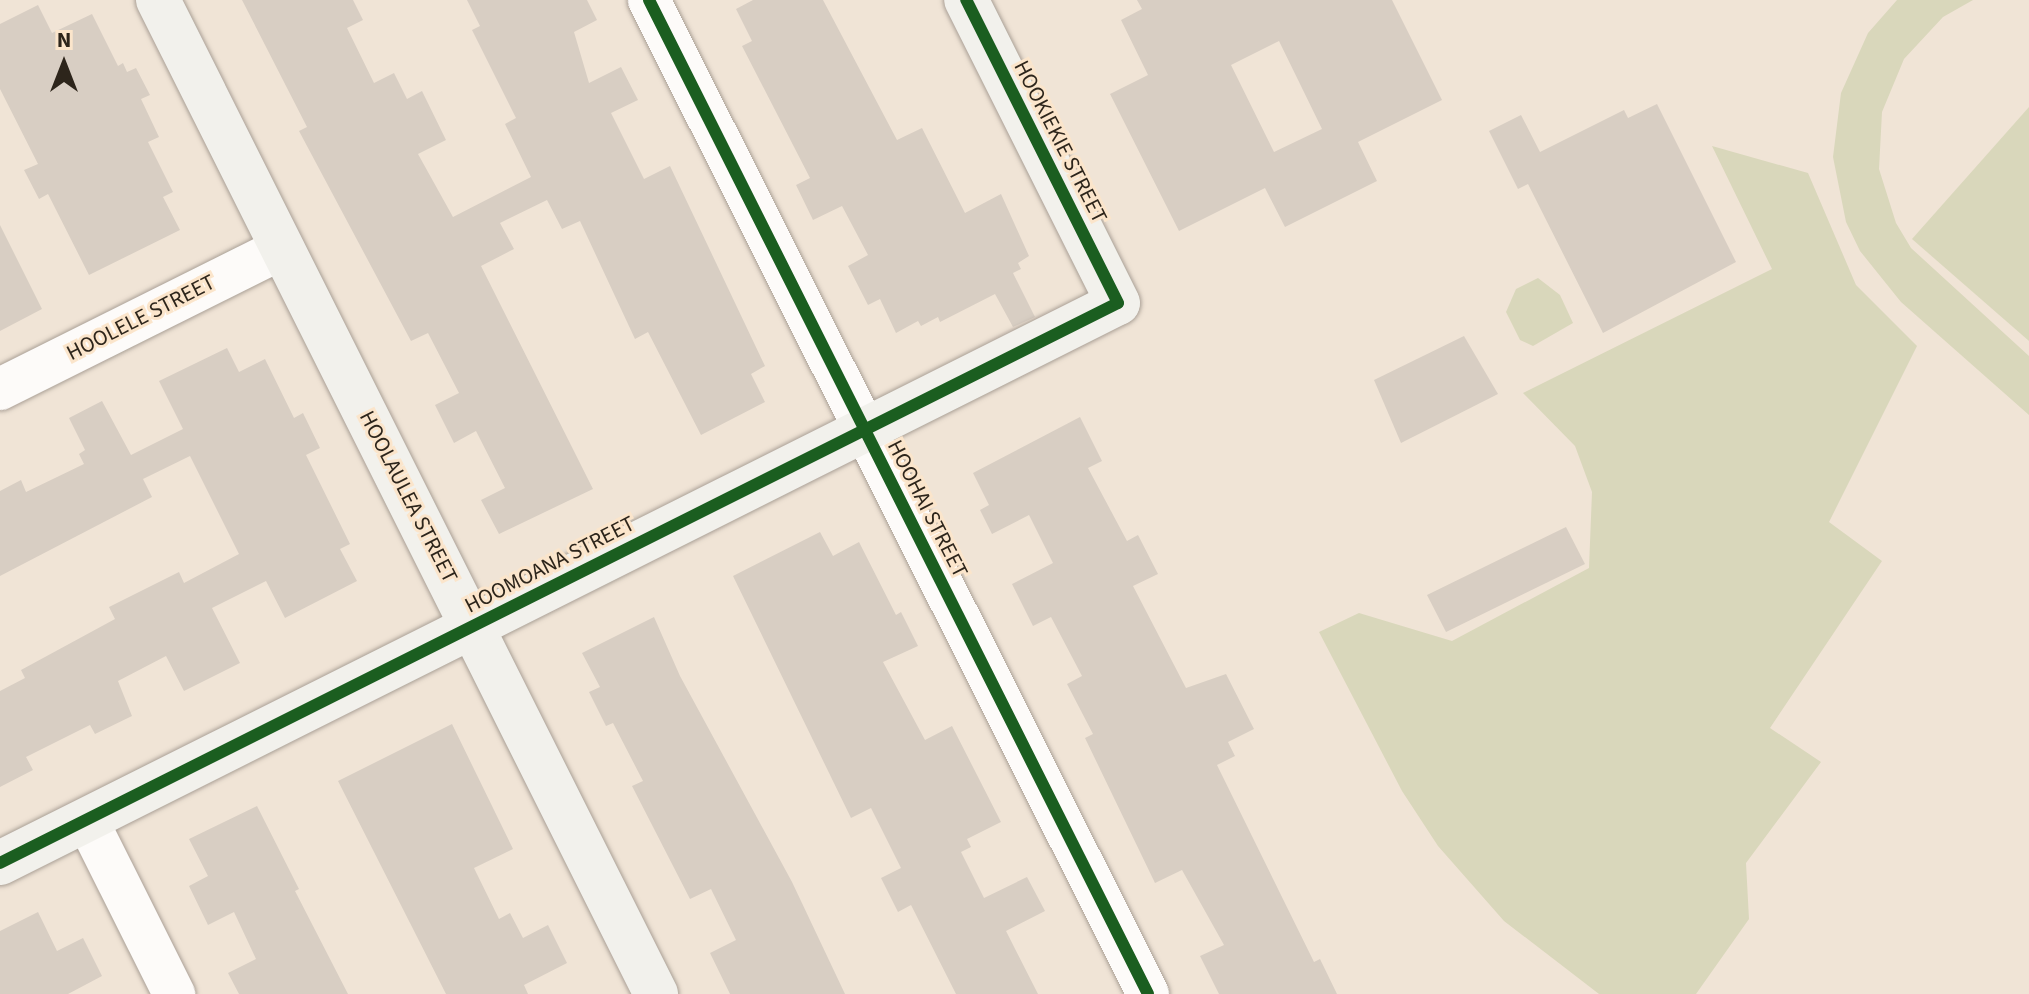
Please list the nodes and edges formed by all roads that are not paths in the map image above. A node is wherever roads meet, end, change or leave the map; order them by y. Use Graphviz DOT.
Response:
graph roads {
  1 [pos="158,0"];
  2 [pos="649,0"];
  3 [pos="966,0"];
  4 [pos="283,248"];
  5 [pos="1118,303"];
  6 [pos="0,389"];
  7 [pos="865,430"];
  8 [pos="473,627"];
  9 [pos="87,820"];
  10 [pos="0,863"];
  11 [pos="174,994"];
  12 [pos="656,994"];
  13 [pos="1148,994"];
  1 -- 4 [label="street, HOOLAULEA STREET"];
  2 -- 7 [label="street, HOOHAI STREET"];
  3 -- 5 [label="street, HOOKIEKIE STREET"];
  4 -- 6 [label="street, HOOLELE STREET"];
  4 -- 8 [label="street, HOOLAULEA STREET"];
  5 -- 7 [label="street, HOOMOANA STREET"];
  7 -- 8 [label="street, HOOMOANA STREET"];
  7 -- 13 [label="street, HOOHAI STREET"];
  8 -- 9 [label="street, HOOMOANA STREET"];
  8 -- 12 [label="street, HOOLAULEA STREET"];
  9 -- 10 [label="street, HOOMOANA STREET"];
  9 -- 11 [label="street"];
}
